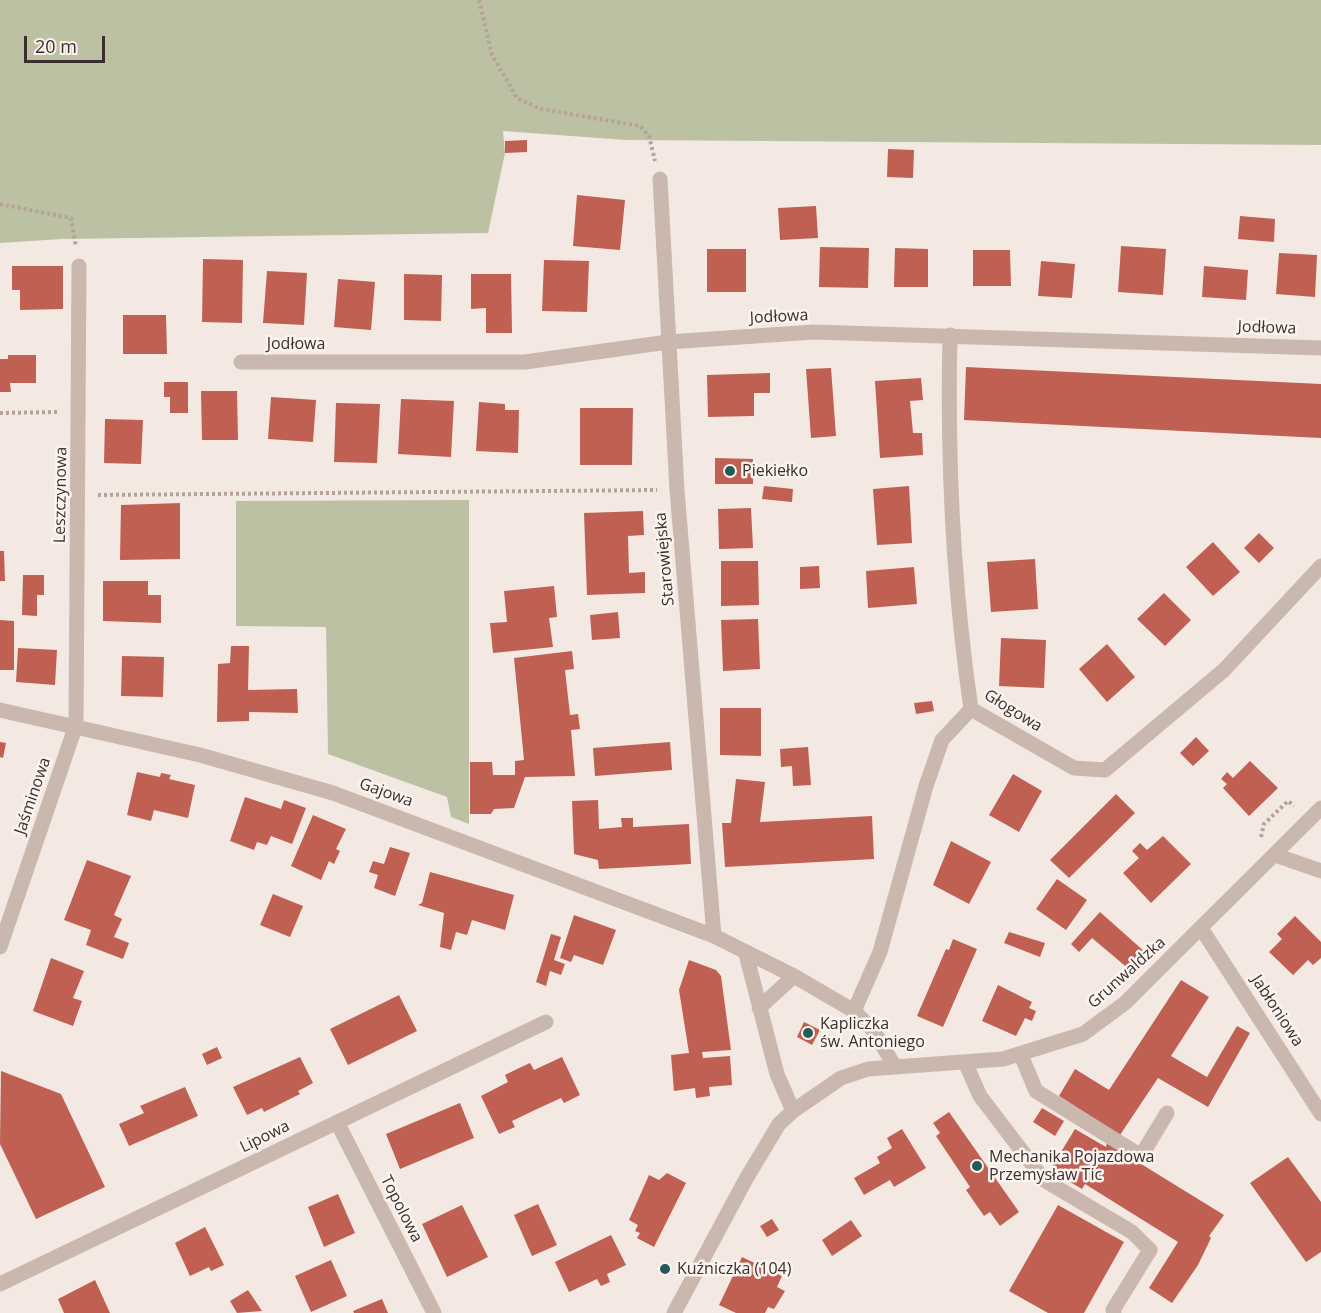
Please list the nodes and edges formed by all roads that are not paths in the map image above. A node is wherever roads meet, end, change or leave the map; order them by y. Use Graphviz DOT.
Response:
graph roads {
  1 [pos="660,179"];
  2 [pos="79,266"];
  3 [pos="950,335"];
  4 [pos="668,342"];
  5 [pos="1321,348"];
  6 [pos="241,362"];
  7 [pos="1321,566"];
  8 [pos="970,709"];
  9 [pos="0,710"];
  10 [pos="76,725"];
  11 [pos="1321,808"];
  12 [pos="1275,855"];
  13 [pos="1321,871"];
  14 [pos="1201,928"];
  15 [pos="714,936"];
  16 [pos="0,947"];
  17 [pos="746,954"];
  18 [pos="794,976"];
  19 [pos="759,1008"];
  20 [pos="854,1011"];
  21 [pos="546,1022"];
  22 [pos="1021,1055"];
  23 [pos="965,1062"];
  24 [pos="894,1065"];
  25 [pos="793,1111"];
  26 [pos="1167,1113"];
  27 [pos="1321,1114"];
  28 [pos="337,1122"];
  29 [pos="0,1284"];
  30 [pos="434,1313"];
  31 [pos="674,1313"];
  32 [pos="1114,1313"];
  1 -- 4 [label="street, Starowiejska"];
  2 -- 10 [label="street, Leszczynowa"];
  3 -- 4 [label="street, Jodłowa"];
  3 -- 5 [label="street, Jodłowa"];
  3 -- 8 [label="street, Głogowa"];
  4 -- 6 [label="street, Jodłowa"];
  4 -- 15 [label="street, Starowiejska"];
  7 -- 8 [label="street, Głogowa"];
  8 -- 20 [label="street"];
  9 -- 10 [label="street, Gajowa"];
  10 -- 15 [label="street, Gajowa"];
  10 -- 16 [label="street, Jaśminowa"];
  11 -- 12 [label="street, Grunwaldzka"];
  12 -- 13 [label="street"];
  12 -- 14 [label="street, Grunwaldzka"];
  14 -- 22 [label="street, Grunwaldzka"];
  14 -- 27 [label="street, Jabłoniowa"];
  15 -- 17 [label="street, Gajowa"];
  17 -- 18 [label="street, Gajowa"];
  17 -- 19 [label="street"];
  18 -- 19 [label="street"];
  18 -- 20 [label="street, Gajowa"];
  19 -- 25 [label="street"];
  20 -- 24 [label="street, Gajowa"];
  21 -- 28 [label="street, Lipowa"];
  22 -- 23 [label="street, Grunwaldzka"];
  22 -- 26 [label="street"];
  23 -- 24 [label="street, Grunwaldzka"];
  23 -- 32 [label="street"];
  24 -- 25 [label="street, Grunwaldzka"];
  25 -- 31 [label="street, Grunwaldzka"];
  28 -- 29 [label="street, Lipowa"];
  28 -- 30 [label="street, Topolowa"];
}
